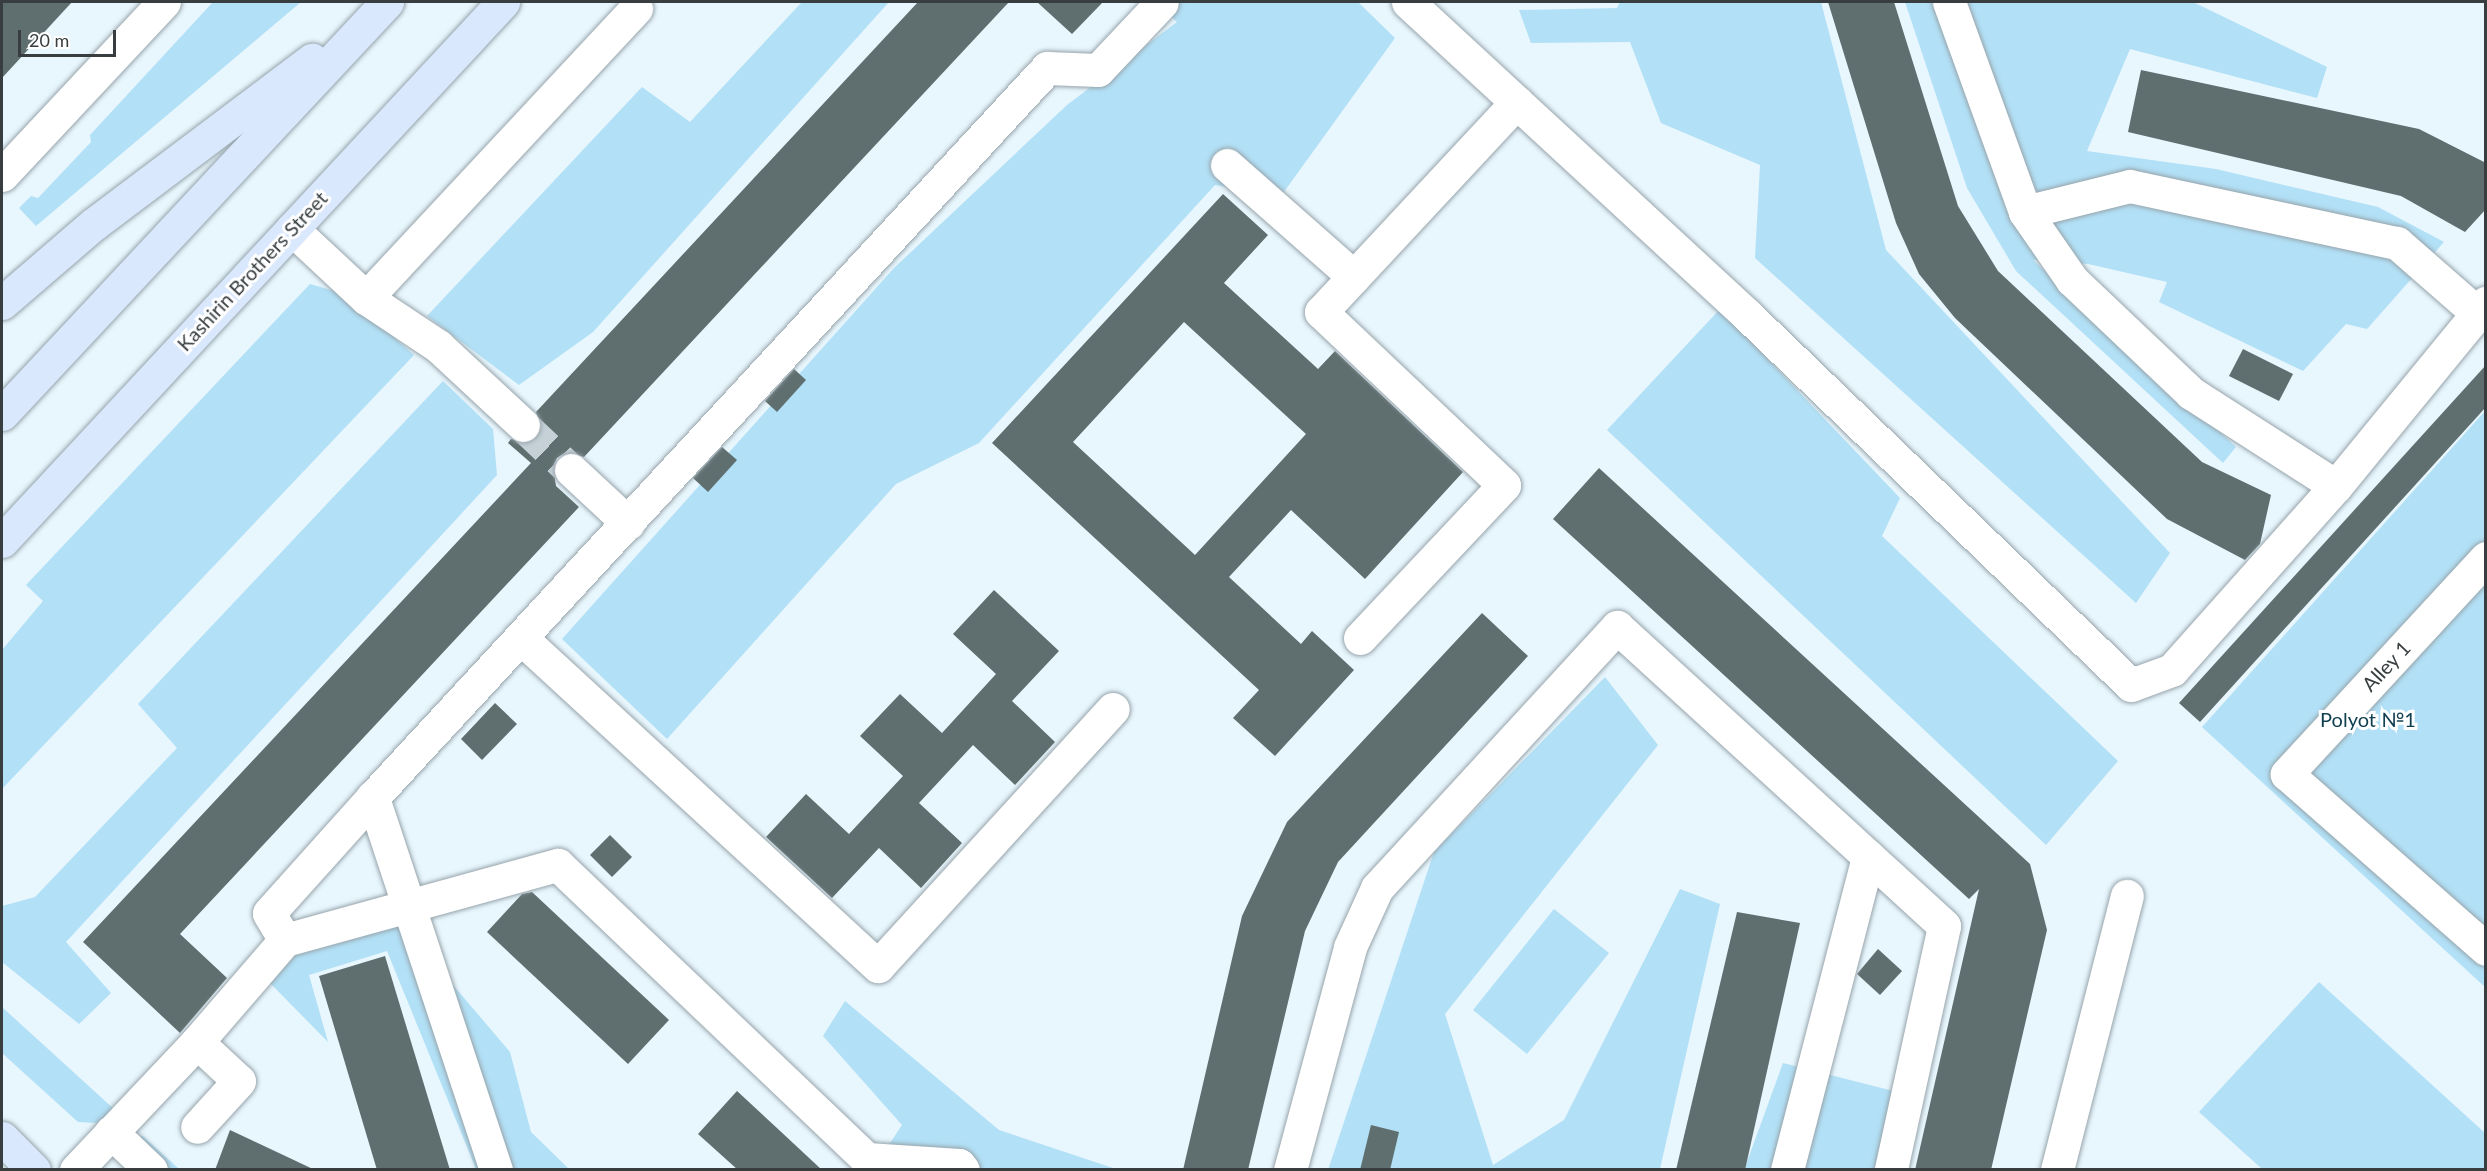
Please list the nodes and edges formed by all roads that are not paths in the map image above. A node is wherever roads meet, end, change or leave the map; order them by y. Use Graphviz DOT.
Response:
graph roads {
  1 [pos="164,2"];
  2 [pos="503,2"];
  3 [pos="1162,2"];
  4 [pos="1407,2"];
  5 [pos="1948,2"];
  6 [pos="385,4"];
  7 [pos="636,8"];
  8 [pos="1517,102"];
  9 [pos="1227,165"];
  10 [pos="2,176"];
  11 [pos="2025,212"];
  12 [pos="292,229"];
  13 [pos="1354,277"];
  14 [pos="366,298"];
  15 [pos="2,303"];
  16 [pos="2481,308"];
  17 [pos="2,414"];
  18 [pos="523,425"];
  19 [pos="571,470"];
  20 [pos="2336,486"];
  21 [pos="628,523"];
  22 [pos="2,541"];
  23 [pos="2486,558"];
  24 [pos="521,638"];
  25 [pos="1360,638"];
  26 [pos="1113,710"];
  27 [pos="373,797"];
  28 [pos="1868,856"];
  29 [pos="2127,896"];
  30 [pos="409,905"];
  31 [pos="285,940"];
  32 [pos="2486,949"];
  33 [pos="197,1042"];
  34 [pos="197,1127"];
  35 [pos="111,1132"];
  36 [pos="2,1138"];
  37 [pos="862,1164"];
  38 [pos="34,1170"];
  39 [pos="76,1170"];
  40 [pos="151,1170"];
  41 [pos="496,1170"];
  42 [pos="963,1170"];
  43 [pos="1290,1170"];
  44 [pos="1787,1170"];
  45 [pos="1891,1170"];
  46 [pos="2057,1170"];
  1 -- 10 [label="street"];
  2 -- 12 [label="main road, Kashirin Brothers Street"];
  3 -- 21 [label="street"];
  4 -- 8 [label="street"];
  5 -- 11 [label="street"];
  6 -- 15 [label="main road"];
  6 -- 17 [label="main road"];
  7 -- 14 [label="street"];
  8 -- 13 [label="street"];
  8 -- 20 [label="street"];
  9 -- 13 [label="street"];
  11 -- 16 [label="street"];
  11 -- 20 [label="street"];
  12 -- 14 [label="street"];
  12 -- 22 [label="main road, Kashirin Brothers Street"];
  13 -- 25 [label="street"];
  14 -- 18 [label="street"];
  16 -- 20 [label="street"];
  19 -- 21 [label="street"];
  21 -- 24 [label="street"];
  23 -- 32 [label="street, Alley 1"];
  24 -- 26 [label="street"];
  24 -- 27 [label="street"];
  27 -- 30 [label="street"];
  27 -- 31 [label="street"];
  28 -- 43 [label="street"];
  28 -- 44 [label="street"];
  28 -- 45 [label="street"];
  29 -- 46 [label="street"];
  30 -- 31 [label="street"];
  30 -- 37 [label="street"];
  30 -- 41 [label="street"];
  31 -- 33 [label="street"];
  33 -- 34 [label="street"];
  33 -- 35 [label="street"];
  35 -- 39 [label="street"];
  35 -- 40 [label="street"];
  36 -- 38 [label="main road"];
  37 -- 42 [label="street"];
}
